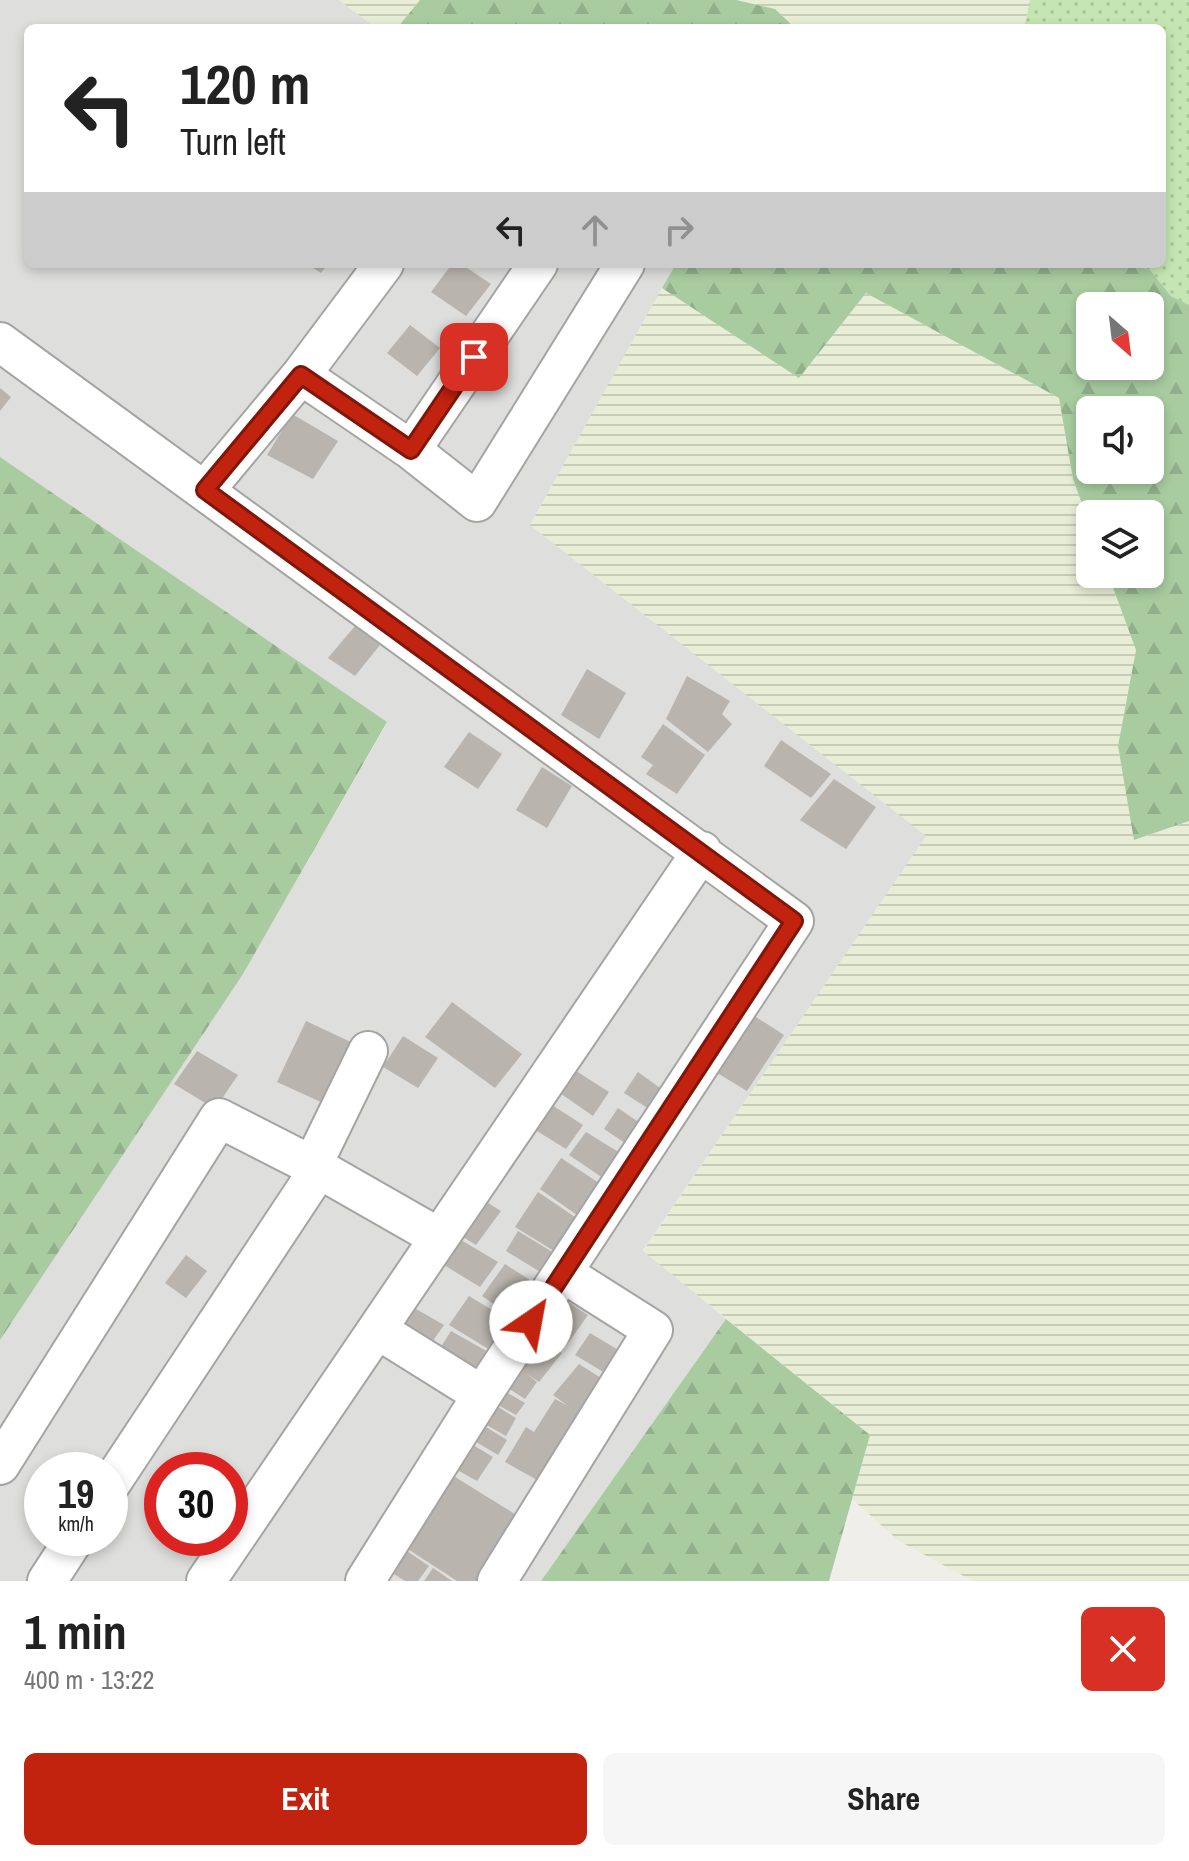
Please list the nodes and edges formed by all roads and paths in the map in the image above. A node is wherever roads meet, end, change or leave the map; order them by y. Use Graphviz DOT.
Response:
graph roads {
  1 [pos="381,268"];
  2 [pos="535,268"];
  3 [pos="623,268"];
  4 [pos="0,342"];
  5 [pos="301,375"];
  6 [pos="411,450"];
  7 [pos="205,490"];
  8 [pos="702,851"];
  9 [pos="368,1051"];
  10 [pos="315,1168"];
  11 [pos="438,1237"];
  12 [pos="563,1273"];
  13 [pos="378,1330"];
  14 [pos="482,1395"];
  15 [pos="128,1457"];
  16 [pos="0,1465"];
  17 [pos="63,1556"];
  18 [pos="47,1581"];
  19 [pos="206,1581"];
  20 [pos="365,1581"];
  21 [pos="497,1581"];
  1 -- 5 [label="street"];
  2 -- 6 [label="street"];
  3 -- 6 [label="street"];
  4 -- 7 [label="street"];
  5 -- 6 [label="street"];
  5 -- 7 [label="street"];
  7 -- 8 [label="street"];
  8 -- 11 [label="street"];
  8 -- 12 [label="street"];
  9 -- 10 [label="street"];
  10 -- 11 [label="street"];
  10 -- 15 [label="street"];
  10 -- 16 [label="street"];
  11 -- 13 [label="street"];
  12 -- 14 [label="street"];
  12 -- 21 [label="street"];
  13 -- 14 [label="street"];
  13 -- 19 [label="street"];
  14 -- 20 [label="street"];
  17 -- 18 [label="street"];
}
